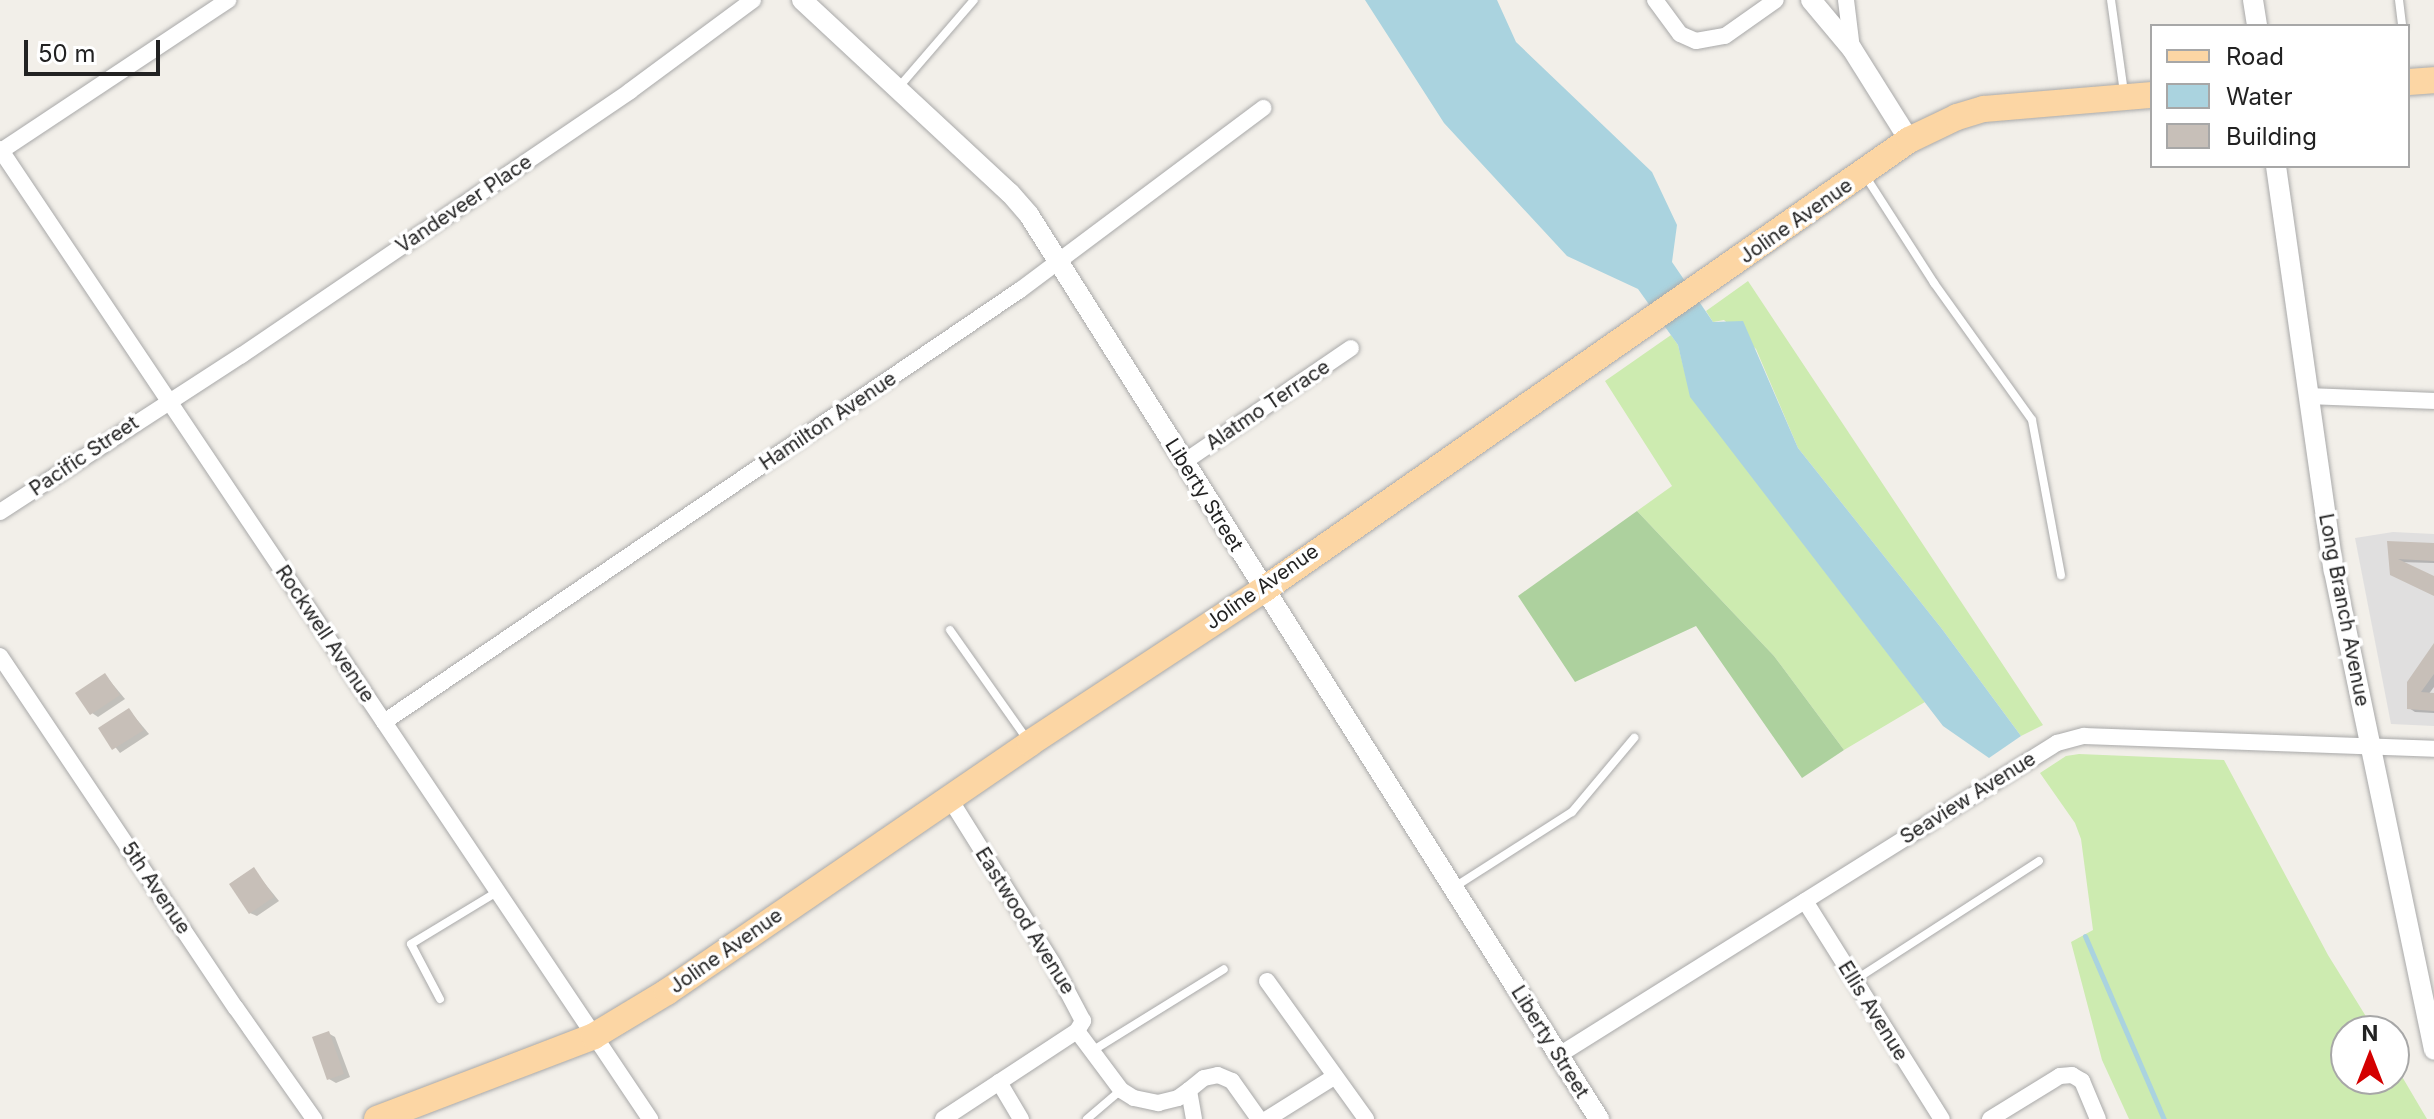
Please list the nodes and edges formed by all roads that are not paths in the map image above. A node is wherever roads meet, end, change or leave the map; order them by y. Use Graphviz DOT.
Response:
graph roads {
  1 [pos="228,0"];
  2 [pos="753,0"];
  3 [pos="802,0"];
  4 [pos="974,0"];
  5 [pos="1655,0"];
  6 [pos="1776,0"];
  7 [pos="1811,0"];
  8 [pos="1846,0"];
  9 [pos="2111,0"];
  10 [pos="2253,0"];
  11 [pos="2399,0"];
  12 [pos="2257,24"];
  13 [pos="2402,24"];
  14 [pos="1852,49"];
  15 [pos="897,89"];
  16 [pos="2150,95"];
  17 [pos="2125,97"];
  18 [pos="1263,108"];
  19 [pos="1909,140"];
  20 [pos="1,150"];
  21 [pos="2276,168"];
  22 [pos="1863,173"];
  23 [pos="1058,261"];
  24 [pos="1351,348"];
  25 [pos="2309,396"];
  26 [pos="169,400"];
  27 [pos="2434,401"];
  28 [pos="1184,462"];
  29 [pos="0,512"];
  30 [pos="2061,575"];
  31 [pos="1263,590"];
  32 [pos="950,630"];
  33 [pos="0,656"];
  34 [pos="384,722"];
  35 [pos="1634,738"];
  36 [pos="1030,743"];
  37 [pos="2371,747"];
  38 [pos="2434,749"];
  39 [pos="950,799"];
  40 [pos="2039,861"];
  41 [pos="1452,888"];
  42 [pos="497,892"];
  43 [pos="1805,901"];
  44 [pos="1224,969"];
  45 [pos="1267,981"];
  46 [pos="1854,981"];
  47 [pos="440,999"];
  48 [pos="1077,1031"];
  49 [pos="594,1036"];
  50 [pos="2434,1050"];
  51 [pos="1092,1052"];
  52 [pos="1559,1055"];
  53 [pos="1334,1077"];
  54 [pos="999,1082"];
  55 [pos="1121,1090"];
  56 [pos="1189,1090"];
  57 [pos="314,1119"];
  58 [pos="377,1119"];
  59 [pos="650,1119"];
  60 [pos="943,1119"];
  61 [pos="1021,1119"];
  62 [pos="1087,1119"];
  63 [pos="1194,1119"];
  64 [pos="1259,1119"];
  65 [pos="1267,1119"];
  66 [pos="1366,1119"];
  67 [pos="1599,1119"];
  68 [pos="1942,1119"];
  69 [pos="1990,1119"];
  70 [pos="2098,1119"];
  1 -- 20 [label="street"];
  2 -- 26 [label="street, Vandeveer Place"];
  3 -- 15 [label="street, Liberty Street"];
  4 -- 15 [label="lane"];
  5 -- 6 [label="street"];
  7 -- 14 [label="street"];
  8 -- 14 [label="street"];
  9 -- 17 [label="lane"];
  10 -- 12 [label="street"];
  11 -- 13 [label="lane"];
  14 -- 19 [label="street"];
  15 -- 23 [label="street, Liberty Street"];
  16 -- 17 [label="main road, Joline Avenue"];
  17 -- 19 [label="main road, Joline Avenue"];
  18 -- 23 [label="street, Hamilton Avenue"];
  19 -- 22 [label="main road, Joline Avenue"];
  20 -- 26 [label="street, Rockwell Avenue"];
  21 -- 25 [label="street, Long Branch Avenue"];
  22 -- 30 [label="lane"];
  22 -- 31 [label="main road, Joline Avenue"];
  23 -- 28 [label="street, Liberty Street"];
  23 -- 34 [label="street, Hamilton Avenue"];
  24 -- 28 [label="street, Alatmo Terrace"];
  25 -- 27 [label="street"];
  25 -- 37 [label="street, Long Branch Avenue"];
  26 -- 29 [label="street, Pacific Street"];
  26 -- 34 [label="street, Rockwell Avenue"];
  28 -- 31 [label="street, Liberty Street"];
  31 -- 36 [label="main road, Joline Avenue"];
  31 -- 41 [label="street, Liberty Street"];
  32 -- 36 [label="lane"];
  33 -- 57 [label="street, 5th Avenue"];
  34 -- 42 [label="street, Rockwell Avenue"];
  35 -- 41 [label="lane"];
  36 -- 39 [label="main road, Joline Avenue"];
  37 -- 38 [label="street, Seaview Avenue"];
  37 -- 43 [label="street, Seaview Avenue"];
  37 -- 50 [label="street, Long Branch Avenue"];
  39 -- 48 [label="street, Eastwood Avenue"];
  39 -- 49 [label="main road, Joline Avenue"];
  40 -- 46 [label="lane"];
  41 -- 52 [label="street, Liberty Street"];
  42 -- 47 [label="lane"];
  42 -- 49 [label="street, Rockwell Avenue"];
  43 -- 46 [label="street, Ellis Avenue"];
  43 -- 52 [label="street, Seaview Avenue"];
  44 -- 51 [label="lane"];
  45 -- 53 [label="street"];
  46 -- 68 [label="street, Ellis Avenue"];
  48 -- 51 [label="street"];
  48 -- 54 [label="street"];
  49 -- 58 [label="main road, Joline Avenue"];
  49 -- 59 [label="street, Rockwell Avenue"];
  51 -- 55 [label="street"];
  52 -- 67 [label="street, Liberty Street"];
  53 -- 65 [label="street"];
  53 -- 66 [label="street"];
  54 -- 60 [label="street"];
  54 -- 61 [label="street"];
  55 -- 56 [label="street"];
  55 -- 62 [label="lane"];
  56 -- 63 [label="street"];
  56 -- 64 [label="street"];
  69 -- 70 [label="street"];
}
